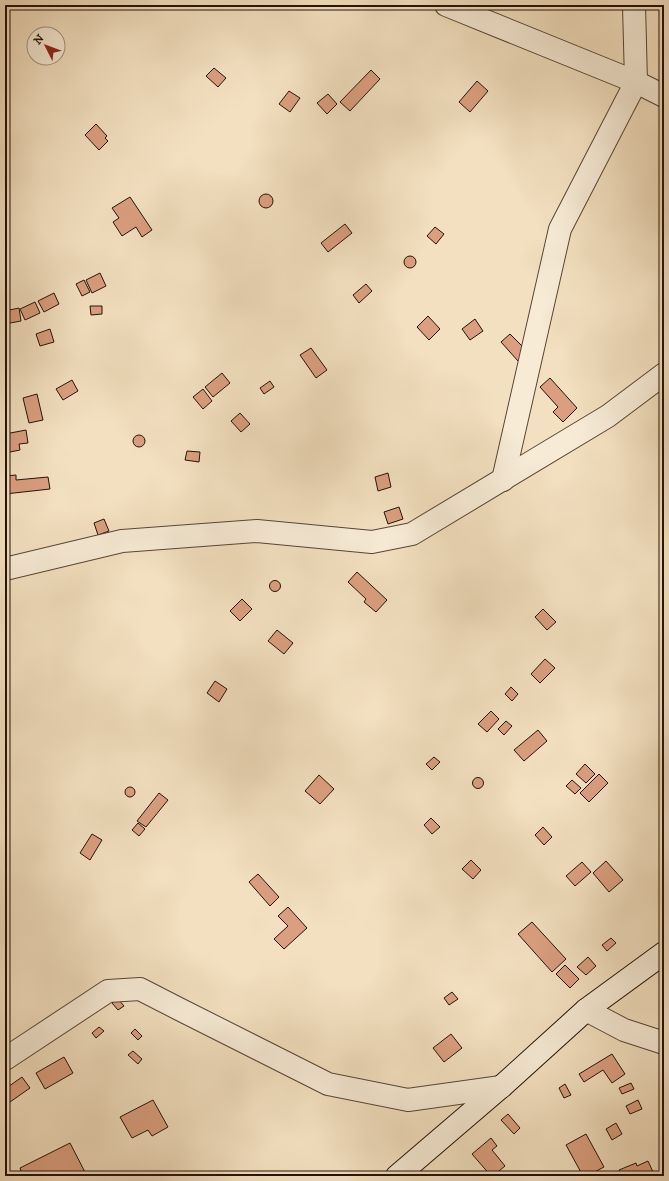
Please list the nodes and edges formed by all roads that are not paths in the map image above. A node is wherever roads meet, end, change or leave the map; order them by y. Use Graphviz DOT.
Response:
graph roads {
  1 [pos="446,5"];
  2 [pos="634,5"];
  3 [pos="636,82"];
  4 [pos="664,96"];
  5 [pos="664,374"];
  6 [pos="503,480"];
  7 [pos="5,569"];
  8 [pos="664,953"];
  9 [pos="586,1010"];
  10 [pos="664,1043"];
  11 [pos="5,1059"];
  12 [pos="501,1088"];
  13 [pos="397,1176"];
  1 -- 3 [label="street"];
  2 -- 3 [label="street"];
  3 -- 4 [label="street"];
  3 -- 6 [label="street"];
  5 -- 6 [label="street"];
  6 -- 7 [label="street"];
  8 -- 9 [label="street"];
  9 -- 10 [label="street"];
  9 -- 12 [label="street"];
  11 -- 12 [label="street"];
  12 -- 13 [label="street"];
}
